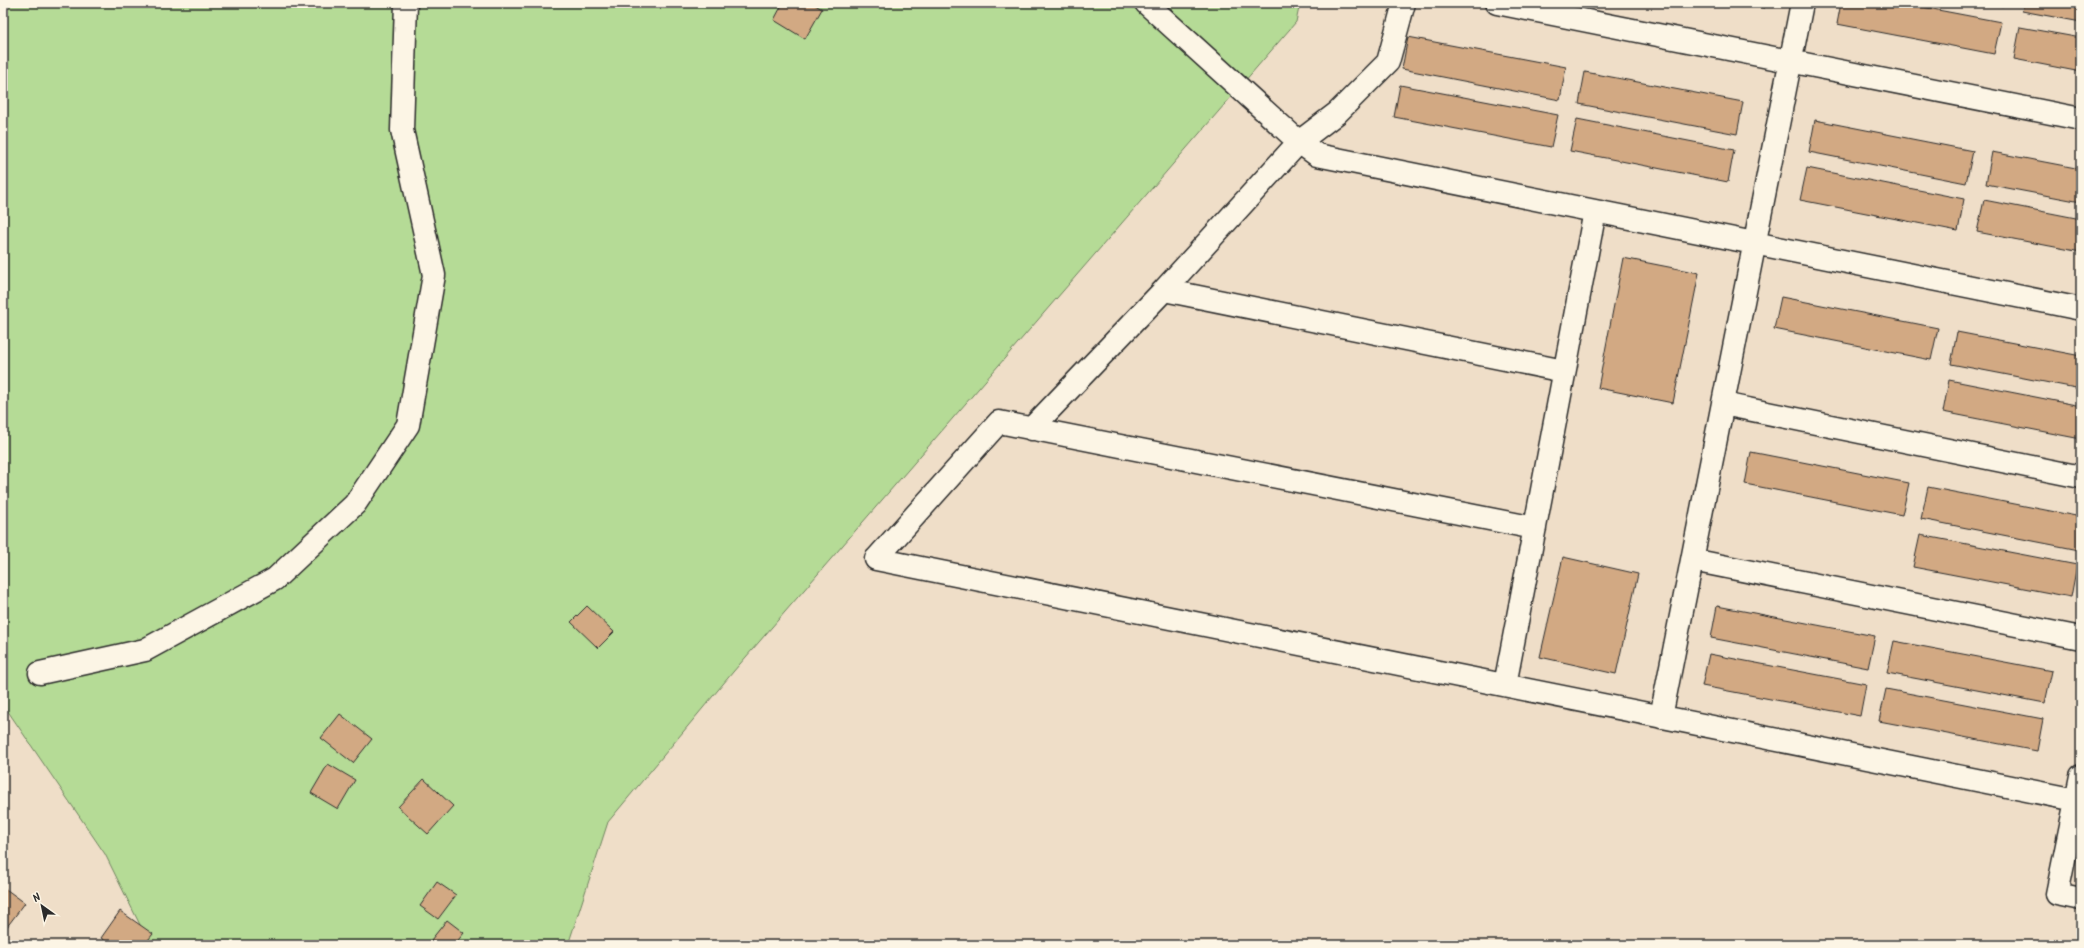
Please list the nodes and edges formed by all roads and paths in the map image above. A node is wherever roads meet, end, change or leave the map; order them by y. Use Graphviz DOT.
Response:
graph roads {
  1 [pos="406,3"];
  2 [pos="1146,3"];
  3 [pos="1404,3"];
  4 [pos="1497,3"];
  5 [pos="1802,3"];
  6 [pos="1790,60"];
  7 [pos="2081,119"];
  8 [pos="1299,142"];
  9 [pos="1595,211"];
  10 [pos="1755,243"];
  11 [pos="1164,290"];
  12 [pos="2081,309"];
  13 [pos="1564,371"];
  14 [pos="1722,404"];
  15 [pos="1031,429"];
  16 [pos="2081,477"];
  17 [pos="1535,528"];
  18 [pos="1692,560"];
  19 [pos="2081,638"];
  20 [pos="40,672"];
  21 [pos="1505,685"];
  22 [pos="1661,717"];
  23 [pos="2081,776"];
  24 [pos="2078,801"];
  25 [pos="2081,899"];
  1 -- 20 [label="street"];
  2 -- 8 [label="street"];
  3 -- 8 [label="street"];
  4 -- 6 [label="street"];
  5 -- 6 [label="street"];
  6 -- 7 [label="street"];
  6 -- 10 [label="street"];
  8 -- 9 [label="street"];
  8 -- 11 [label="street"];
  9 -- 10 [label="street"];
  9 -- 13 [label="street"];
  10 -- 12 [label="street"];
  10 -- 14 [label="street"];
  11 -- 13 [label="street"];
  11 -- 15 [label="street"];
  13 -- 17 [label="street"];
  14 -- 16 [label="street"];
  14 -- 18 [label="street"];
  15 -- 17 [label="street"];
  15 -- 21 [label="street"];
  17 -- 21 [label="street"];
  18 -- 19 [label="street"];
  18 -- 22 [label="street"];
  21 -- 22 [label="street"];
  22 -- 24 [label="street"];
  23 -- 24 [label="street"];
  24 -- 25 [label="street"];
}
